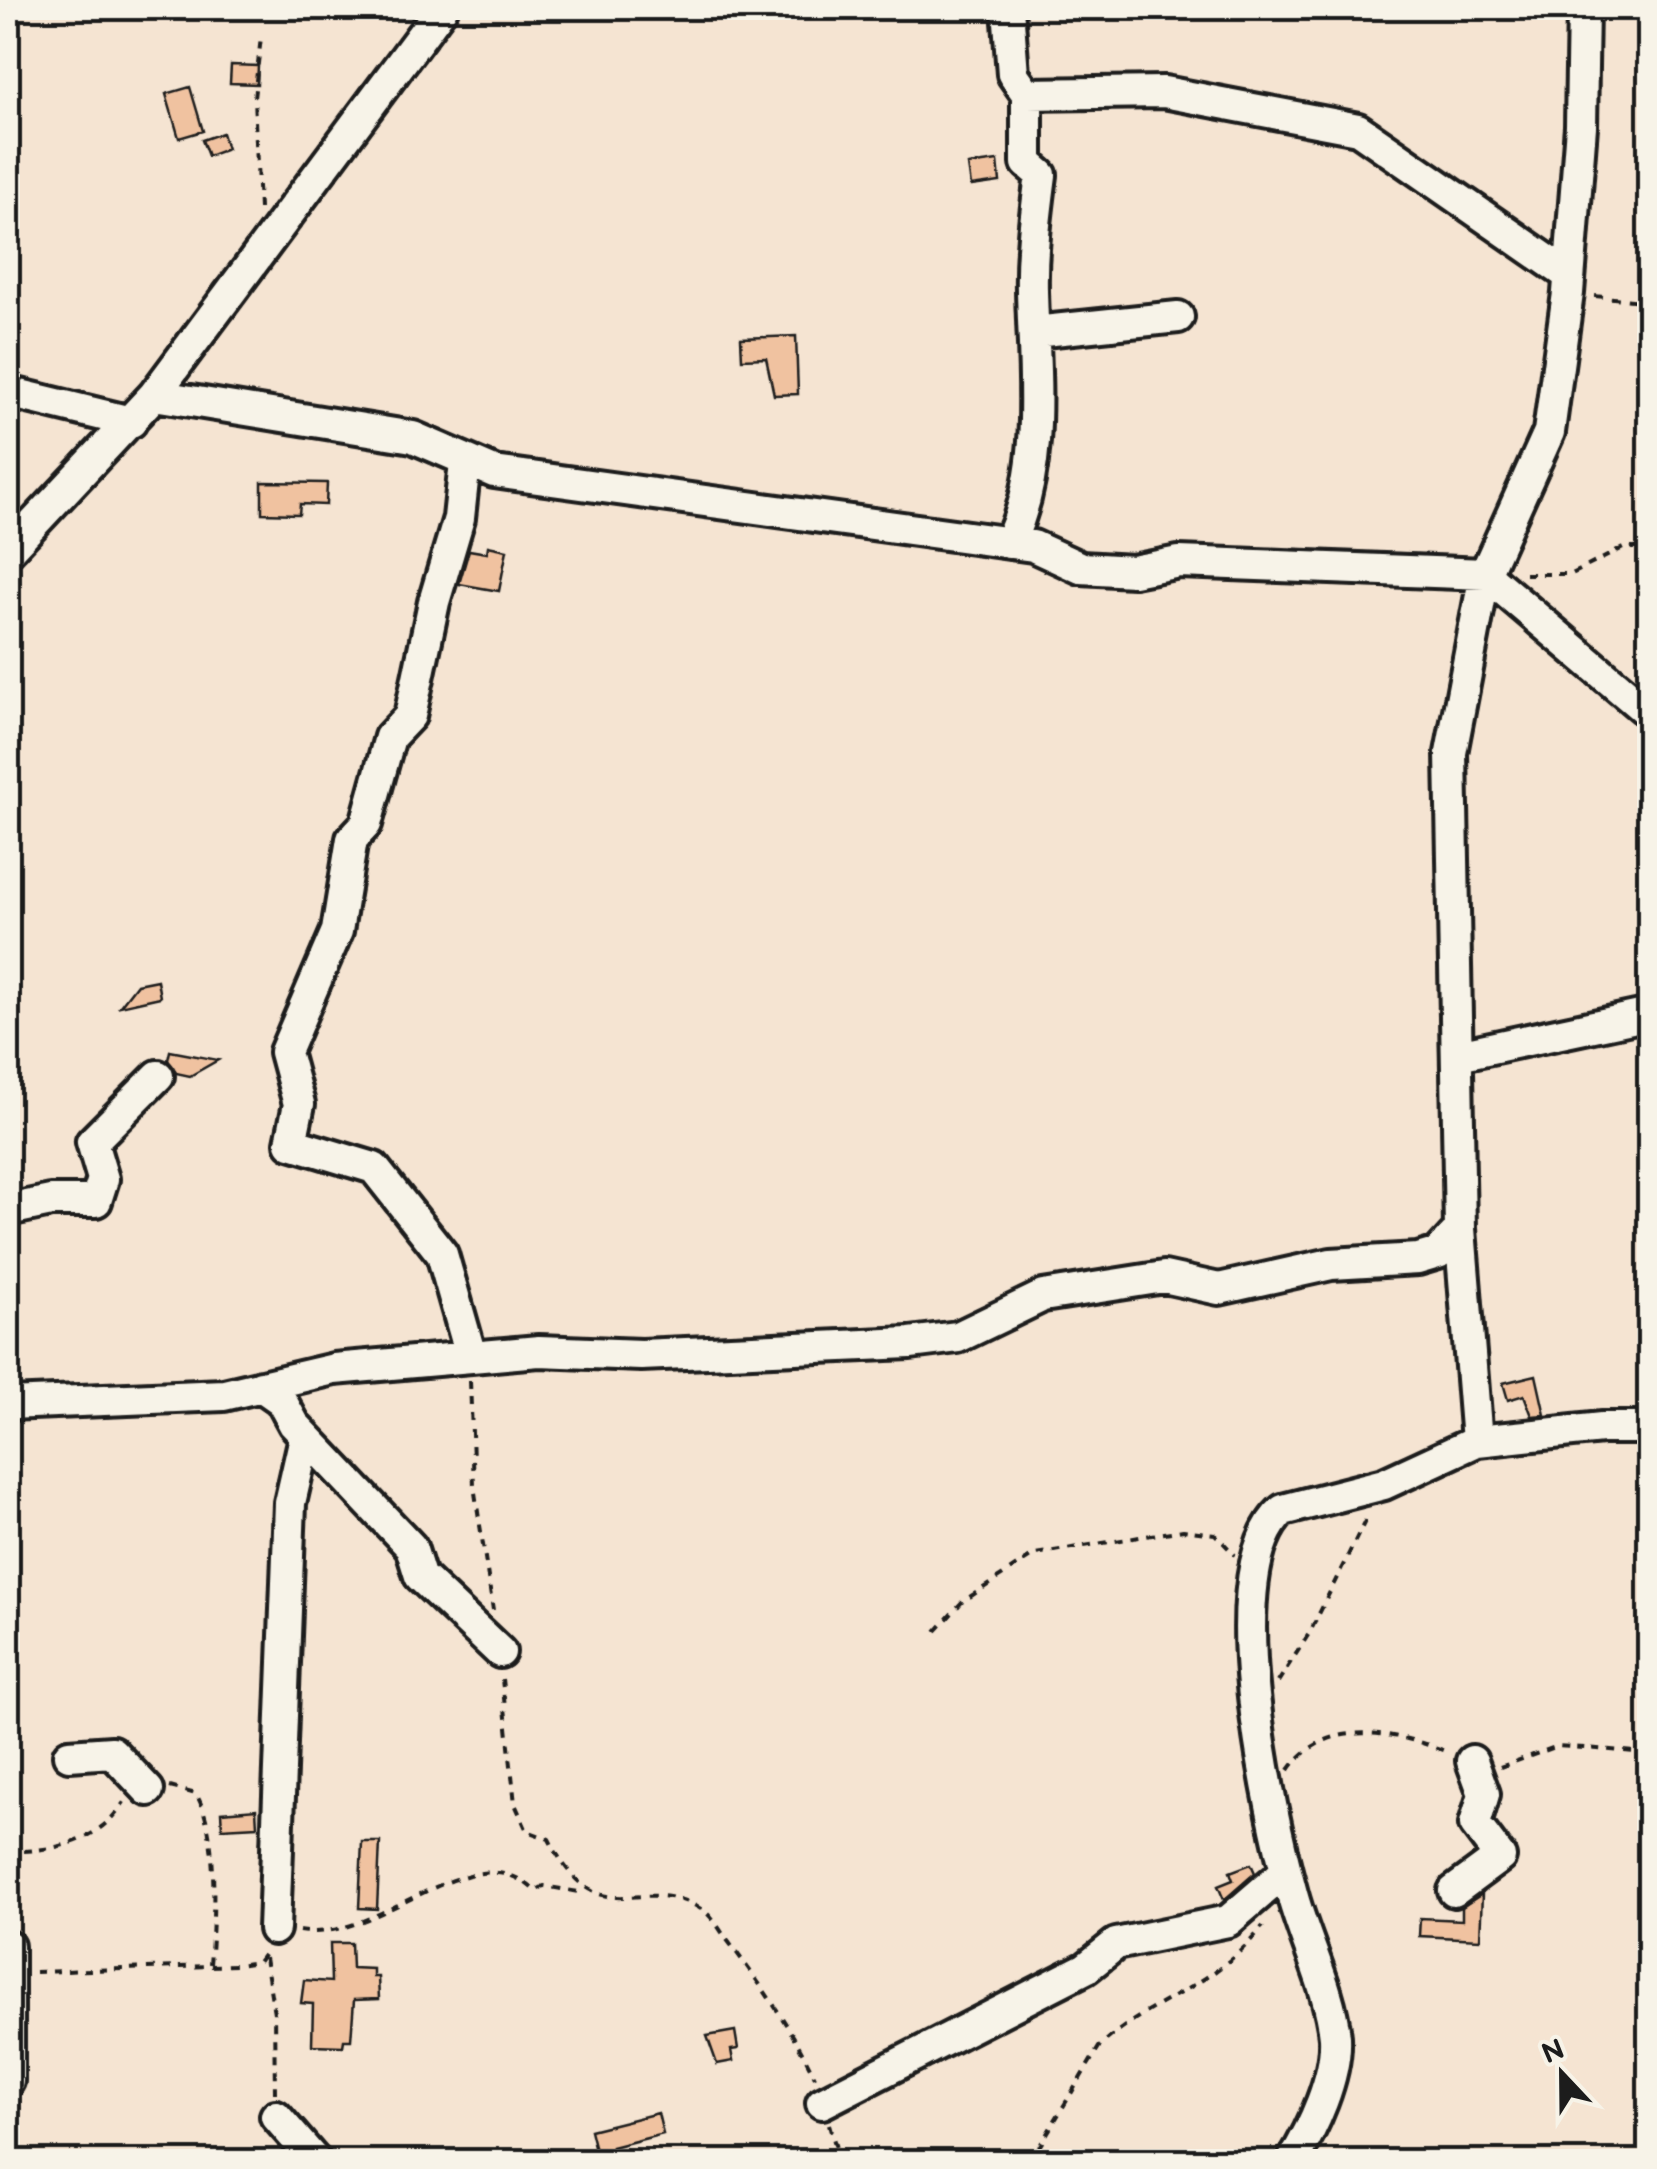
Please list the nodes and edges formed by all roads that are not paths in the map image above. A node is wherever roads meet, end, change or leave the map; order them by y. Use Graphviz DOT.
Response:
graph roads {
  1 [pos="442,8"];
  2 [pos="1008,8"];
  3 [pos="1583,8"];
  4 [pos="1027,94"];
  5 [pos="1568,284"];
  6 [pos="1178,318"];
  7 [pos="1034,332"];
  8 [pos="8,392"];
  9 [pos="154,395"];
  10 [pos="131,422"];
  11 [pos="465,462"];
  12 [pos="1009,543"];
  13 [pos="8,551"];
  14 [pos="1485,574"];
  15 [pos="1650,714"];
  16 [pos="1650,1014"];
  17 [pos="1458,1055"];
  18 [pos="158,1076"];
  19 [pos="8,1210"];
  20 [pos="1460,1229"];
  21 [pos="472,1356"];
  22 [pos="261,1386"];
  23 [pos="8,1404"];
  24 [pos="1650,1428"];
  25 [pos="306,1437"];
  26 [pos="1477,1441"];
  27 [pos="500,1652"];
  28 [pos="69,1755"];
  29 [pos="1472,1761"];
  30 [pos="148,1790"];
  31 [pos="1288,1881"];
  32 [pos="1454,1891"];
  33 [pos="270,1943"];
  34 [pos="9,1961"];
  35 [pos="8,2081"];
  36 [pos="822,2102"];
  37 [pos="276,2116"];
  38 [pos="316,2162"];
  39 [pos="1292,2162"];
  1 -- 9 [label="street"];
  2 -- 4 [label="street"];
  3 -- 5 [label="street"];
  4 -- 5 [label="street"];
  4 -- 7 [label="street"];
  5 -- 14 [label="street"];
  6 -- 7 [label="street"];
  7 -- 12 [label="street"];
  8 -- 10 [label="street"];
  9 -- 10 [label="street"];
  9 -- 11 [label="street"];
  10 -- 13 [label="street"];
  11 -- 12 [label="street"];
  11 -- 21 [label="street"];
  12 -- 14 [label="street"];
  14 -- 15 [label="street"];
  14 -- 17 [label="street"];
  16 -- 17 [label="street"];
  17 -- 20 [label="street"];
  18 -- 19 [label="street"];
  20 -- 21 [label="street"];
  20 -- 26 [label="street"];
  21 -- 22 [label="street"];
  22 -- 23 [label="street"];
  22 -- 25 [label="street"];
  24 -- 26 [label="street"];
  25 -- 27 [label="street"];
  25 -- 33 [label="street"];
  26 -- 31 [label="street"];
  28 -- 30 [label="street"];
  29 -- 32 [label="street"];
  31 -- 36 [label="street"];
  31 -- 39 [label="street"];
  34 -- 35 [label="street"];
  37 -- 38 [label="street"];
}
